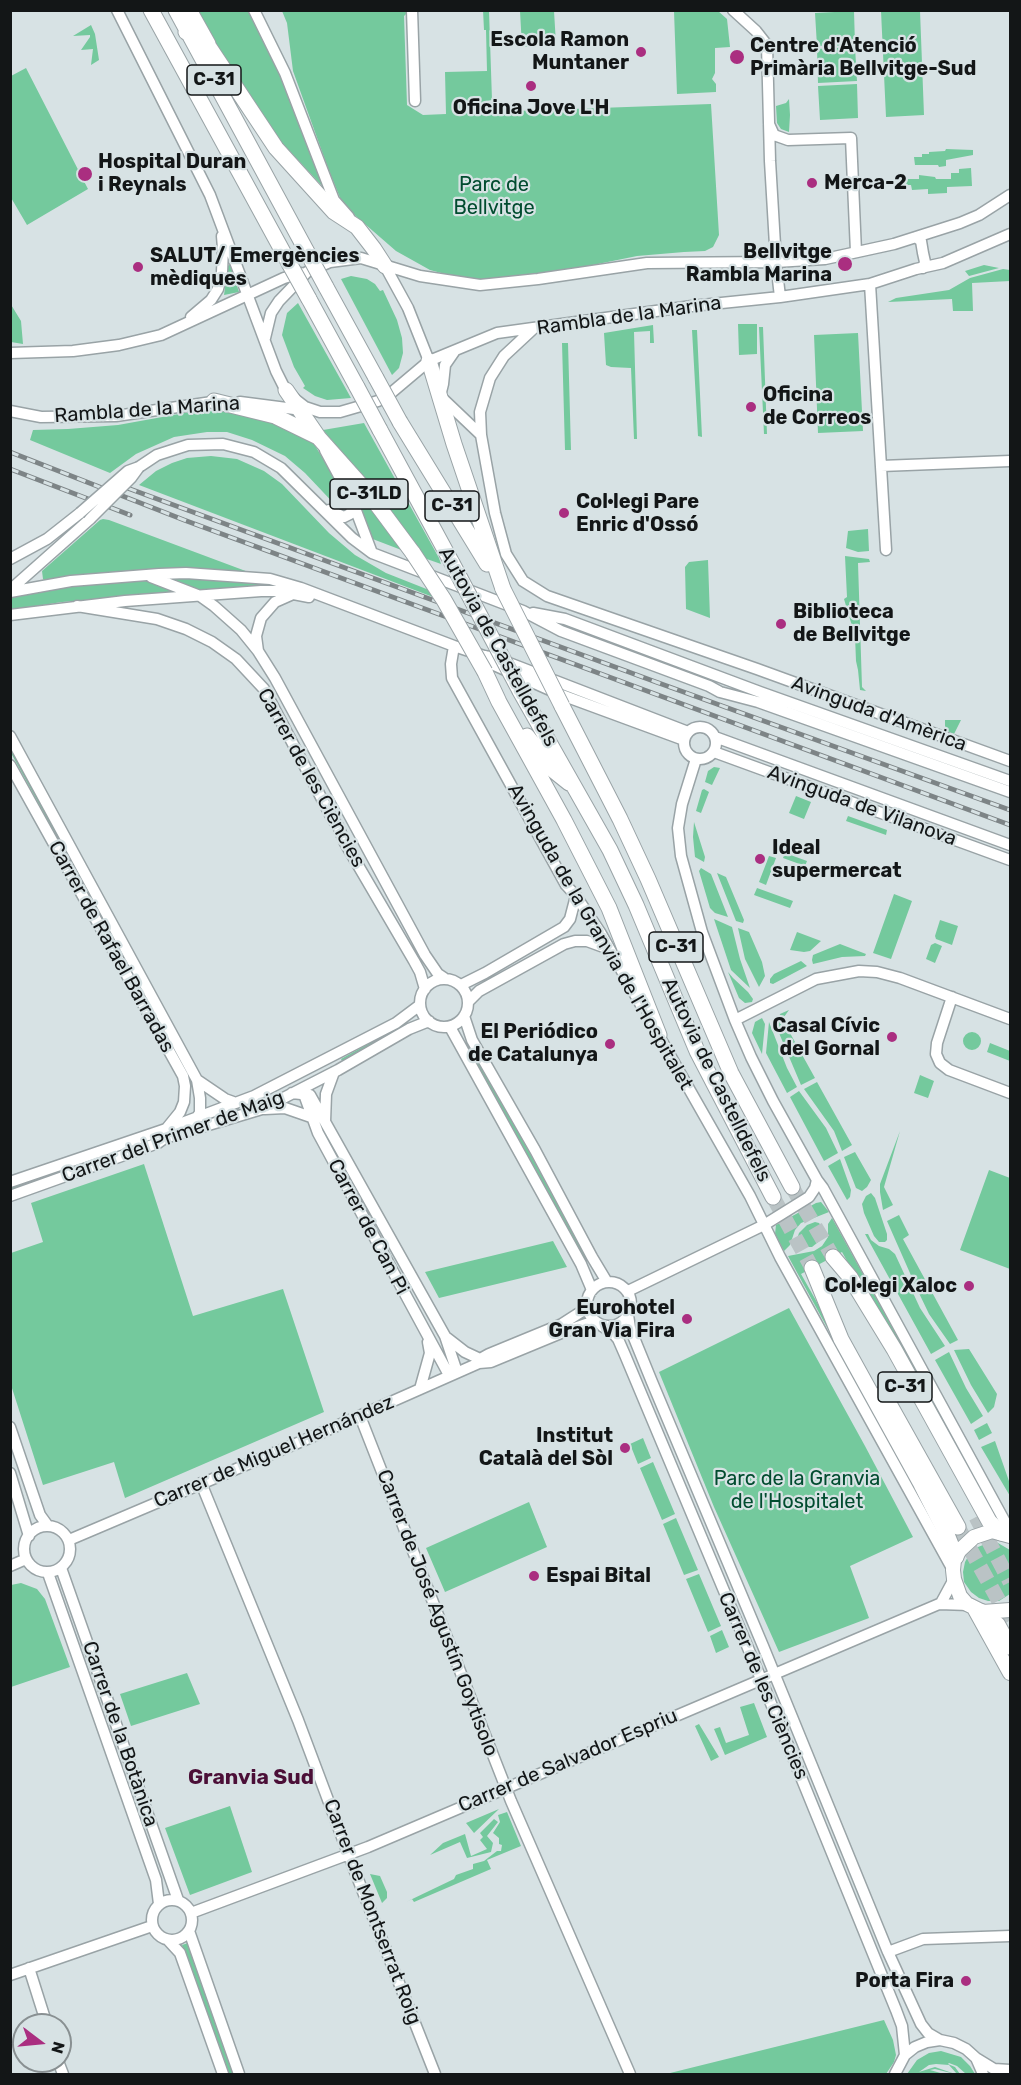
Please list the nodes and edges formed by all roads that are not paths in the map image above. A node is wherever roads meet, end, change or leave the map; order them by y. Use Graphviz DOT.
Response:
graph roads {
  1 [pos="117,10"];
  2 [pos="152,10"];
  3 [pos="176,10"];
  4 [pos="189,10"];
  5 [pos="255,10"];
  6 [pos="412,10"];
  7 [pos="733,10"];
  8 [pos="186,32"];
  9 [pos="207,44"];
  10 [pos="415,101"];
  11 [pos="768,120"];
  12 [pos="241,129"];
  13 [pos="788,140"];
  14 [pos="770,160"];
  15 [pos="1011,195"];
  16 [pos="219,218"];
  17 [pos="357,226"];
  18 [pos="1011,234"];
  19 [pos="916,237"];
  20 [pos="856,252"];
  21 [pos="776,262"];
  22 [pos="385,266"];
  23 [pos="923,267"];
  24 [pos="307,272"];
  25 [pos="870,285"];
  26 [pos="247,297"];
  27 [pos="780,297"];
  28 [pos="179,326"];
  29 [pos="533,329"];
  30 [pos="265,340"];
  31 [pos="456,349"];
  32 [pos="10,353"];
  33 [pos="429,361"];
  34 [pos="286,390"];
  35 [pos="440,396"];
  36 [pos="214,401"];
  37 [pos="299,410"];
  38 [pos="10,411"];
  39 [pos="320,412"];
  40 [pos="481,435"];
  41 [pos="319,438"];
  42 [pos="1011,461"];
  43 [pos="881,466"];
  44 [pos="318,504"];
  45 [pos="354,505"];
  46 [pos="85,516"];
  47 [pos="886,550"];
  48 [pos="372,553"];
  49 [pos="10,560"];
  50 [pos="32,571"];
  51 [pos="140,575"];
  52 [pos="38,588"];
  53 [pos="503,589"];
  54 [pos="10,591"];
  55 [pos="295,594"];
  56 [pos="200,596"];
  57 [pos="335,602"];
  58 [pos="77,606"];
  59 [pos="523,612"];
  60 [pos="10,615"];
  61 [pos="635,627"];
  62 [pos="636,645"];
  63 [pos="454,646"];
  64 [pos="258,651"];
  65 [pos="632,657"];
  66 [pos="485,664"];
  67 [pos="747,666"];
  68 [pos="747,693"];
  69 [pos="10,736"];
  70 [pos="686,736"];
  71 [pos="716,737"];
  72 [pos="714,752"];
  73 [pos="696,759"];
  74 [pos="1011,761"];
  75 [pos="10,765"];
  76 [pos="1011,781"];
  77 [pos="578,790"];
  78 [pos="1011,792"];
  79 [pos="1011,845"];
  80 [pos="1011,860"];
  81 [pos="576,896"];
  82 [pos="609,949"];
  83 [pos="444,978"];
  84 [pos="462,985"];
  85 [pos="425,989"];
  86 [pos="952,998"];
  87 [pos="468,1002"];
  88 [pos="420,1005"];
  89 [pos="464,1016"];
  90 [pos="1011,1019"];
  91 [pos="735,1020"];
  92 [pos="429,1021"];
  93 [pos="450,1027"];
  94 [pos="659,1035"];
  95 [pos="330,1056"];
  96 [pos="334,1072"];
  97 [pos="197,1080"];
  98 [pos="303,1090"];
  99 [pos="1011,1093"];
  100 [pos="259,1094"];
  101 [pos="236,1103"];
  102 [pos="262,1109"];
  103 [pos="197,1117"];
  104 [pos="311,1117"];
  105 [pos="325,1122"];
  106 [pos="165,1134"];
  107 [pos="817,1180"];
  108 [pos="10,1182"];
  109 [pos="792,1187"];
  110 [pos="10,1196"];
  111 [pos="773,1197"];
  112 [pos="809,1197"];
  113 [pos="828,1200"];
  114 [pos="764,1225"];
  115 [pos="607,1282"];
  116 [pos="592,1290"];
  117 [pos="628,1291"];
  118 [pos="586,1308"];
  119 [pos="628,1315"];
  120 [pos="599,1325"];
  121 [pos="428,1335"];
  122 [pos="446,1336"];
  123 [pos="479,1361"];
  124 [pos="453,1374"];
  125 [pos="420,1389"];
  126 [pos="360,1416"];
  127 [pos="10,1427"];
  128 [pos="10,1473"];
  129 [pos="201,1483"];
  130 [pos="976,1517"];
  131 [pos="48,1526"];
  132 [pos="957,1527"];
  133 [pos="1007,1533"];
  134 [pos="29,1536"];
  135 [pos="69,1540"];
  136 [pos="26,1559"];
  137 [pos="10,1566"];
  138 [pos="61,1568"];
  139 [pos="954,1569"];
  140 [pos="48,1573"];
  141 [pos="941,1603"];
  142 [pos="976,1608"];
  143 [pos="1011,1610"];
  144 [pos="1011,1647"];
  145 [pos="1011,1673"];
  146 [pos="775,1674"];
  147 [pos="761,1679"];
  148 [pos="506,1788"];
  149 [pos="349,1855"];
  150 [pos="178,1900"];
  151 [pos="159,1904"];
  152 [pos="192,1913"];
  153 [pos="152,1926"];
  154 [pos="189,1931"];
  155 [pos="1011,1936"];
  156 [pos="168,1940"];
  157 [pos="888,1952"];
  158 [pos="29,1968"];
  159 [pos="10,1975"];
  160 [pos="43,2013"];
  161 [pos="940,2040"];
  162 [pos="905,2055"];
  163 [pos="976,2058"];
  164 [pos="1011,2070"];
  165 [pos="223,2074"];
  166 [pos="239,2074"];
  167 [pos="435,2074"];
  168 [pos="630,2074"];
  169 [pos="894,2074"];
  170 [pos="983,2074"];
  1 -- 16 [label="street, C-31LD"];
  2 -- 77 [label="highway, Autovia de Castelldefels / C-31, bridge"];
  3 -- 8 [label="highway, Autovia de Castelldefels / C-31"];
  4 -- 9 [label="highway"];
  5 -- 17 [label="street"];
  6 -- 10 [label="street"];
  7 -- 11 [label="street"];
  8 -- 9 [label="highway"];
  8 -- 12 [label="highway, Autovia de Castelldefels / C-31"];
  9 -- 12 [label="highway"];
  9 -- 17 [label="highway"];
  11 -- 13 [label="street"];
  11 -- 14 [label="street"];
  12 -- 53 [label="highway, Autovia de Castelldefels / C-31, bridge"];
  13 -- 14 [label="street"];
  13 -- 20 [label="street"];
  14 -- 21 [label="street"];
  15 -- 19 [label="street"];
  16 -- 26 [label="street, C-31LD"];
  16 -- 28 [label="street"];
  17 -- 22 [label="highway"];
  18 -- 23 [label="street, Rambla de la Marina"];
  19 -- 20 [label="street"];
  19 -- 23 [label="street"];
  20 -- 21 [label="street"];
  21 -- 22 [label="street"];
  21 -- 27 [label="street"];
  22 -- 24 [label="street"];
  22 -- 33 [label="street"];
  23 -- 25 [label="street, Rambla de la Marina"];
  24 -- 26 [label="street"];
  24 -- 30 [label="street"];
  25 -- 27 [label="street, Rambla de la Marina"];
  25 -- 43 [label="street"];
  26 -- 28 [label="street"];
  26 -- 30 [label="street, C-31LD"];
  27 -- 29 [label="street, Rambla de la Marina"];
  28 -- 32 [label="street"];
  29 -- 31 [label="street, Rambla de la Marina"];
  29 -- 40 [label="street, Avinguda d'Amèrica"];
  30 -- 34 [label="street, C-31LD"];
  31 -- 33 [label="street, Rambla de la Marina"];
  31 -- 35 [label="street"];
  33 -- 35 [label="highway"];
  33 -- 39 [label="street"];
  34 -- 37 [label="highway, C-31LD"];
  34 -- 39 [label="street"];
  35 -- 40 [label="street"];
  35 -- 53 [label="highway"];
  36 -- 37 [label="street, Rambla de la Marina"];
  36 -- 38 [label="street, Rambla de la Marina"];
  36 -- 41 [label="highway"];
  37 -- 39 [label="street, Rambla de la Marina"];
  37 -- 41 [label="highway, C-31LD"];
  40 -- 61 [label="street, Avinguda d'Amèrica"];
  41 -- 45 [label="street"];
  41 -- 66 [label="highway, C-31LD, bridge"];
  42 -- 43 [label="street"];
  43 -- 47 [label="street"];
  44 -- 45 [label="street, Avinguda d'Amèrica"];
  44 -- 46 [label="street, Avinguda d'Amèrica, bridge"];
  44 -- 48 [label="street, Avinguda d'Amèrica"];
  45 -- 48 [label="street"];
  46 -- 49 [label="street, Avinguda d'Amèrica"];
  46 -- 50 [label="street, Avinguda d'Amèrica"];
  48 -- 59 [label="street, Avinguda d'Amèrica"];
  50 -- 52 [label="street"];
  50 -- 54 [label="street, Avinguda d'Amèrica"];
  51 -- 52 [label="street"];
  51 -- 56 [label="street"];
  51 -- 57 [label="street"];
  52 -- 54 [label="street"];
  53 -- 109 [label="highway, Autovia de Castelldefels / C-31, bridge"];
  55 -- 56 [label="street"];
  55 -- 57 [label="street"];
  55 -- 64 [label="street"];
  56 -- 58 [label="street"];
  56 -- 64 [label="street, Carrer de les Ciències"];
  57 -- 63 [label="street"];
  58 -- 60 [label="street"];
  58 -- 85 [label="street, Carrer de les Ciències"];
  59 -- 62 [label="street, Avinguda d'Amèrica"];
  59 -- 65 [label="street, Avinguda d'Amèrica"];
  61 -- 62 [label="street"];
  61 -- 67 [label="street, Avinguda d'Amèrica"];
  62 -- 65 [label="street"];
  62 -- 68 [label="street, Avinguda d'Amèrica"];
  63 -- 66 [label="street"];
  63 -- 81 [label="street, Avinguda de la Granvia de l'Hospitalet"];
  64 -- 83 [label="street, Carrer de les Ciències"];
  65 -- 68 [label="street, Avinguda d'Amèrica"];
  66 -- 70 [label="street"];
  66 -- 77 [label="highway, C-31LD"];
  66 -- 94 [label="highway"];
  67 -- 68 [label="street"];
  67 -- 74 [label="street, Avinguda d'Amèrica"];
  68 -- 76 [label="street, Avinguda d'Amèrica"];
  68 -- 78 [label="street, Avinguda d'Amèrica"];
  69 -- 97 [label="street, Carrer de Rafael Barradas"];
  70 -- 71 [label="street"];
  70 -- 73 [label="street"];
  71 -- 72 [label="street"];
  71 -- 79 [label="street, Avinguda de Vilanova"];
  72 -- 73 [label="street"];
  72 -- 80 [label="street, Avinguda de Vilanova"];
  73 -- 91 [label="street"];
  75 -- 106 [label="street, Carrer de Rafael Barradas"];
  77 -- 111 [label="highway, Autovia de Castelldefels / C-31"];
  81 -- 82 [label="street, Avinguda de la Granvia de l'Hospitalet"];
  81 -- 84 [label="street"];
  82 -- 87 [label="street"];
  82 -- 94 [label="street, Avinguda de la Granvia de l'Hospitalet"];
  83 -- 84 [label="street"];
  83 -- 85 [label="street"];
  84 -- 87 [label="street"];
  85 -- 88 [label="street"];
  86 -- 90 [label="street"];
  86 -- 91 [label="street"];
  86 -- 99 [label="street"];
  87 -- 89 [label="street"];
  88 -- 92 [label="street"];
  88 -- 95 [label="street, Carrer del Primer de Maig"];
  89 -- 93 [label="street"];
  89 -- 115 [label="street"];
  91 -- 107 [label="street"];
  92 -- 93 [label="street"];
  92 -- 96 [label="street, Carrer del Primer de Maig"];
  93 -- 116 [label="street"];
  94 -- 114 [label="street, Avinguda de la Granvia de l'Hospitalet"];
  95 -- 98 [label="street"];
  95 -- 100 [label="street, Carrer del Primer de Maig"];
  96 -- 98 [label="street, Carrer del Primer de Maig"];
  96 -- 105 [label="street"];
  97 -- 101 [label="street, Carrer de Rafael Barradas"];
  97 -- 103 [label="street, Carrer de Rafael Barradas"];
  98 -- 100 [label="street"];
  98 -- 102 [label="street, Carrer del Primer de Maig"];
  98 -- 104 [label="street, Carrer de Can Pi"];
  98 -- 105 [label="street, Carrer de Can Pi"];
  100 -- 101 [label="street, Carrer del Primer de Maig"];
  101 -- 103 [label="street, Carrer del Primer de Maig"];
  102 -- 104 [label="street"];
  102 -- 106 [label="street, Carrer del Primer de Maig"];
  103 -- 106 [label="street, Carrer del Primer de Maig"];
  104 -- 121 [label="street, Carrer de Can Pi"];
  105 -- 122 [label="street, Carrer de Can Pi"];
  106 -- 108 [label="street, Carrer del Primer de Maig"];
  106 -- 110 [label="street, Carrer del Primer de Maig"];
  107 -- 112 [label="street"];
  107 -- 113 [label="street"];
  112 -- 113 [label="street"];
  112 -- 114 [label="street"];
  113 -- 133 [label="street"];
  114 -- 117 [label="street"];
  114 -- 139 [label="street, Avinguda de la Granvia de l'Hospitalet"];
  115 -- 116 [label="street"];
  115 -- 117 [label="street"];
  116 -- 118 [label="street"];
  117 -- 119 [label="street"];
  118 -- 120 [label="street"];
  118 -- 123 [label="street, Carrer de Miguel Hernández"];
  119 -- 120 [label="street"];
  119 -- 146 [label="street, Carrer de les Ciències"];
  120 -- 123 [label="street, Carrer de Miguel Hernández"];
  120 -- 147 [label="street, Carrer de les Ciències"];
  121 -- 124 [label="street, Carrer de Can Pi"];
  121 -- 125 [label="street"];
  122 -- 123 [label="street, Carrer de Can Pi"];
  122 -- 124 [label="street, Carrer de Can Pi"];
  123 -- 124 [label="street, Carrer de Miguel Hernández"];
  124 -- 125 [label="street, Carrer de Miguel Hernández"];
  125 -- 126 [label="street, Carrer de Miguel Hernández"];
  126 -- 129 [label="street, Carrer de Miguel Hernández"];
  126 -- 148 [label="street, Carrer de José Agustín Goytisolo"];
  127 -- 131 [label="street"];
  128 -- 134 [label="street"];
  129 -- 135 [label="street, Carrer de Miguel Hernández"];
  129 -- 149 [label="street, Carrer de Montserrat Roig"];
  130 -- 133 [label="highway, C-31"];
  131 -- 134 [label="street"];
  131 -- 135 [label="street"];
  132 -- 139 [label="highway, C-31"];
  133 -- 139 [label="main road"];
  134 -- 136 [label="street"];
  135 -- 138 [label="street"];
  136 -- 137 [label="street"];
  136 -- 140 [label="street"];
  138 -- 140 [label="street"];
  138 -- 150 [label="street, Carrer de la Botànica"];
  139 -- 141 [label="street"];
  139 -- 142 [label="main road"];
  140 -- 151 [label="street, Carrer de la Botànica"];
  141 -- 142 [label="street, Carrer de Salvador Espriu"];
  141 -- 146 [label="street, Carrer de Salvador Espriu"];
  142 -- 143 [label="main road"];
  142 -- 144 [label="highway"];
  142 -- 145 [label="main road"];
  146 -- 147 [label="street, Carrer de Salvador Espriu"];
  146 -- 157 [label="street, Carrer de les Ciències"];
  147 -- 148 [label="street, Carrer de Salvador Espriu"];
  147 -- 162 [label="street, Carrer de les Ciències"];
  148 -- 149 [label="street, Carrer de Salvador Espriu"];
  148 -- 168 [label="street, Carrer de José Agustín Goytisolo"];
  149 -- 152 [label="street, Carrer de Salvador Espriu"];
  149 -- 167 [label="street, Carrer de Montserrat Roig"];
  150 -- 151 [label="street"];
  150 -- 152 [label="street"];
  151 -- 153 [label="street"];
  152 -- 154 [label="street"];
  153 -- 156 [label="street"];
  153 -- 158 [label="street"];
  154 -- 156 [label="street"];
  154 -- 166 [label="street"];
  155 -- 157 [label="street"];
  156 -- 165 [label="street"];
  157 -- 161 [label="street, Carrer de les Ciències"];
  158 -- 159 [label="street"];
  158 -- 160 [label="street"];
  161 -- 162 [label="street"];
  161 -- 163 [label="street"];
  162 -- 169 [label="street"];
  163 -- 164 [label="street"];
  163 -- 170 [label="street"];
}
